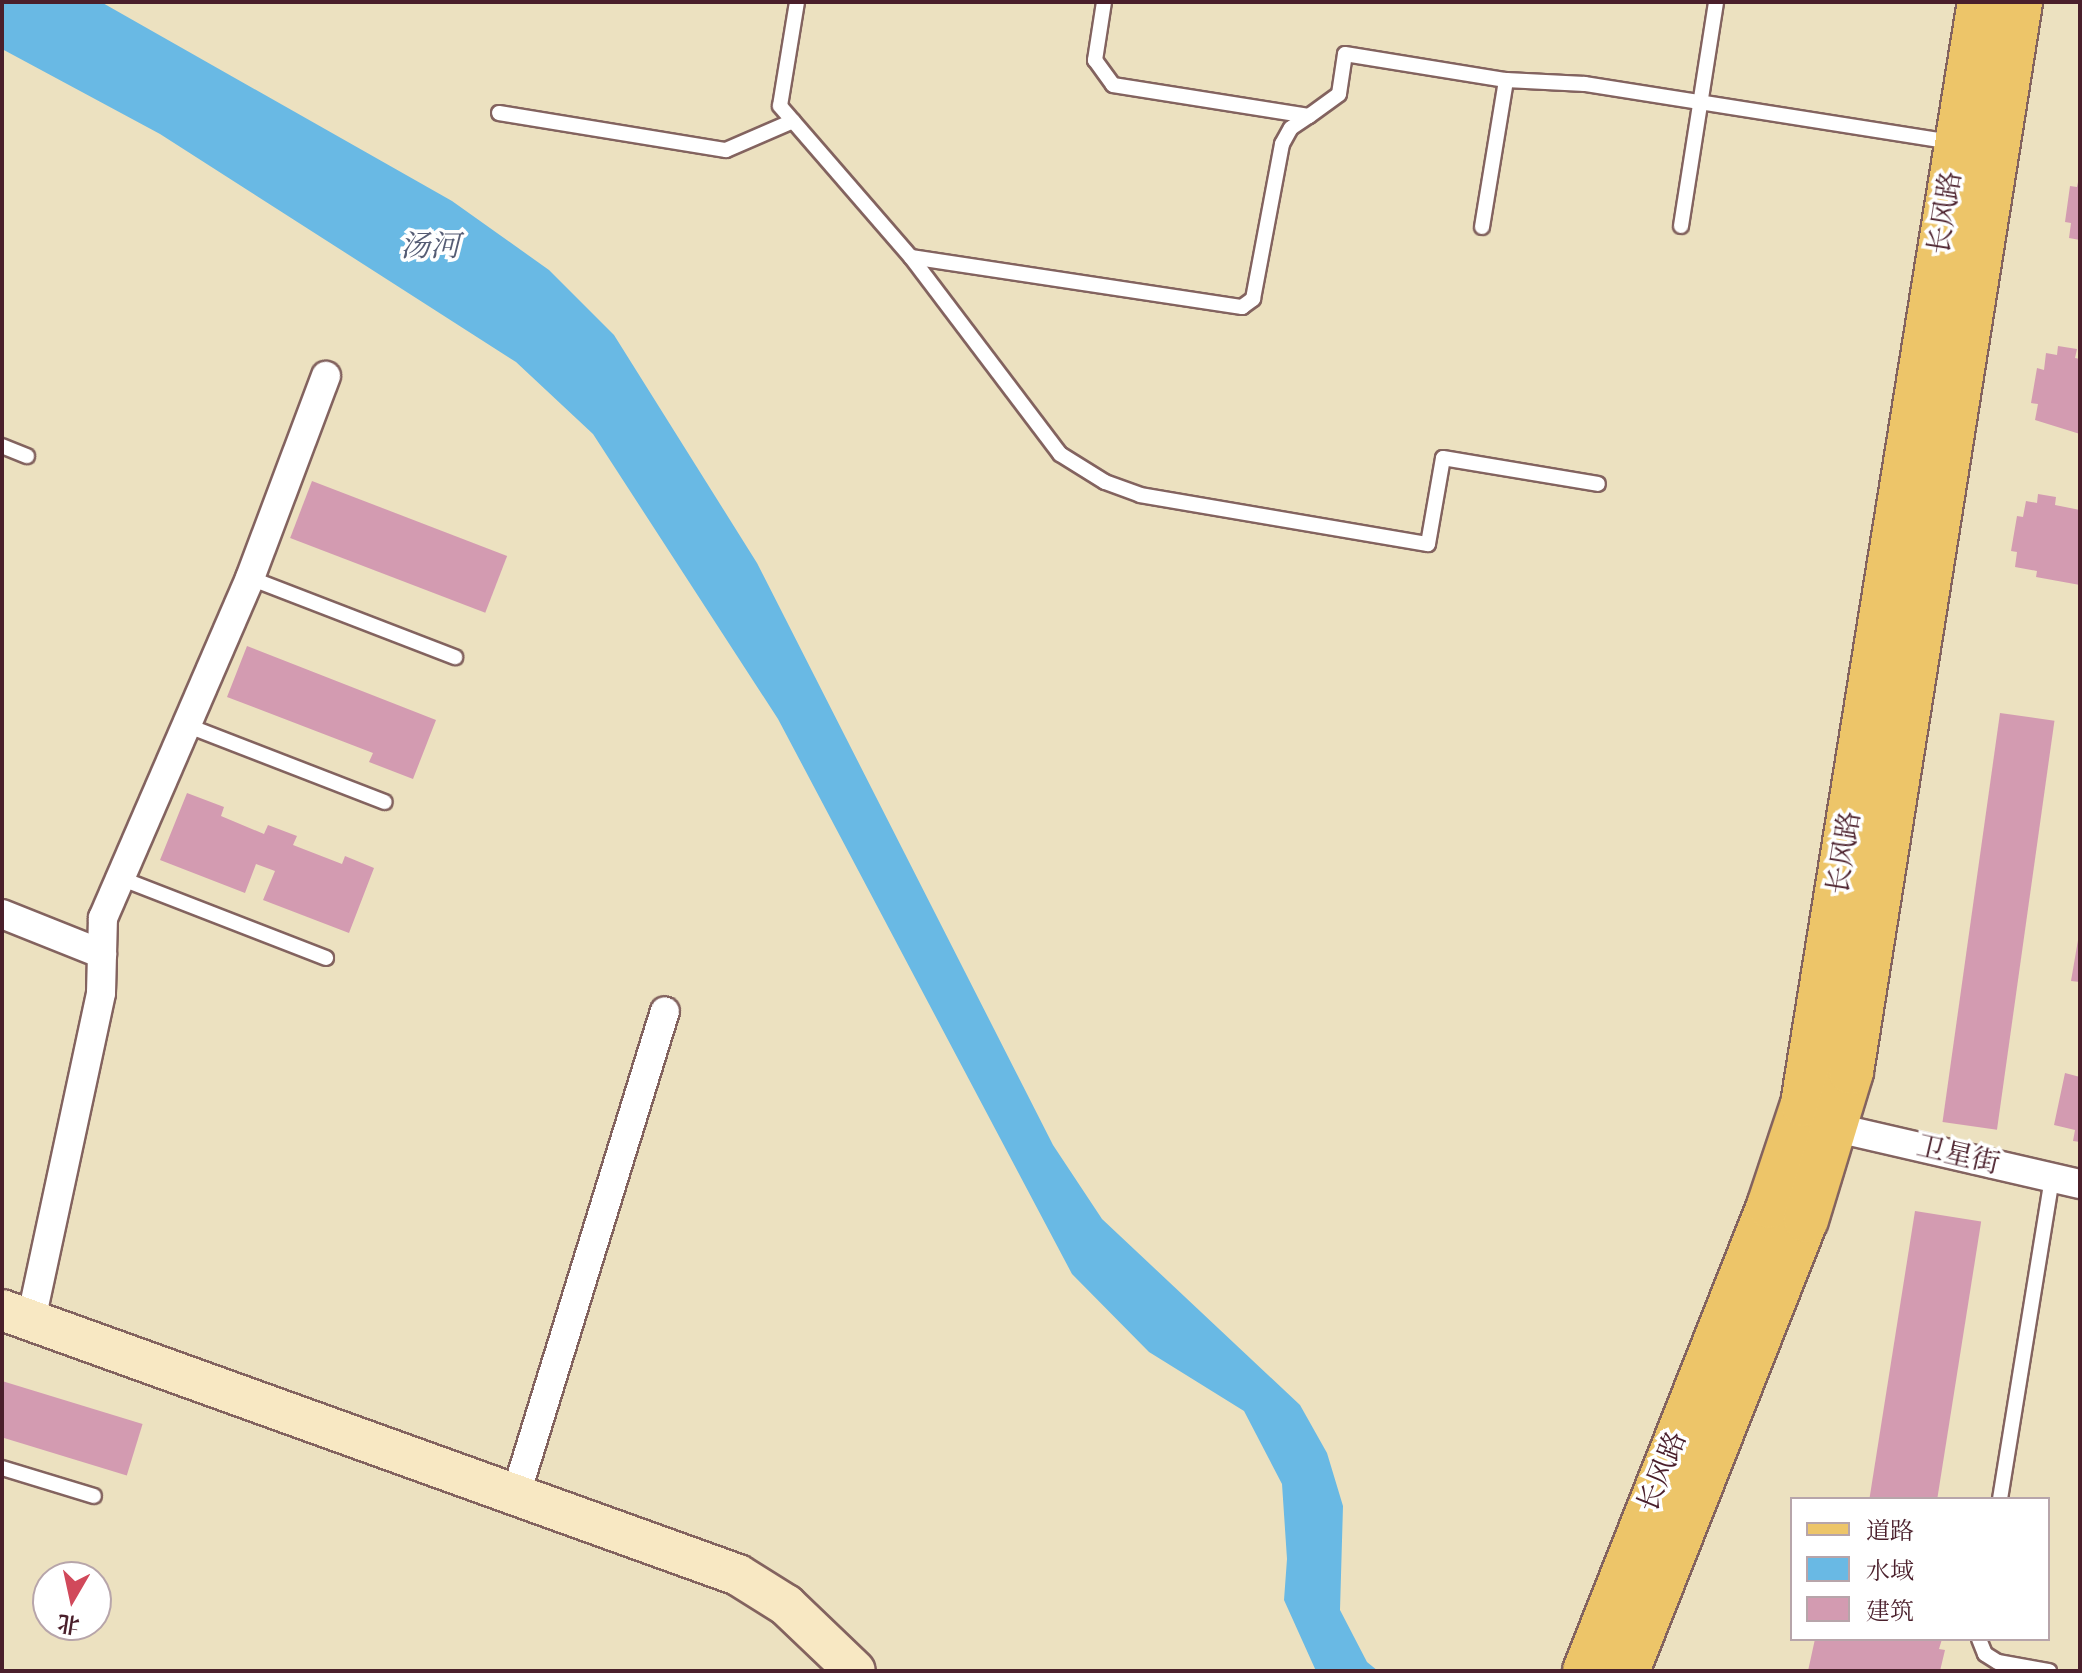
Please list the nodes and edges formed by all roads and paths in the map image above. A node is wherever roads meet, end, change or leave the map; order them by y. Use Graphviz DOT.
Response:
graph roads {
  1 [pos="797,2"];
  2 [pos="1104,2"];
  3 [pos="1716,2"];
  4 [pos="1980,2"];
  5 [pos="2020,2"];
  6 [pos="1506,80"];
  7 [pos="1700,102"];
  8 [pos="499,113"];
  9 [pos="1309,116"];
  10 [pos="793,121"];
  11 [pos="1958,143"];
  12 [pos="1681,226"];
  13 [pos="1482,227"];
  14 [pos="911,257"];
  15 [pos="326,376"];
  16 [pos="2,446"];
  17 [pos="27,456"];
  18 [pos="1598,484"];
  19 [pos="250,578"];
  20 [pos="455,657"];
  21 [pos="186,725"];
  22 [pos="385,802"];
  23 [pos="120,878"];
  24 [pos="2,914"];
  25 [pos="102,954"];
  26 [pos="326,958"];
  27 [pos="665,1011"];
  28 [pos="1837,1128"];
  29 [pos="2052,1177"];
  30 [pos="2080,1184"];
  31 [pos="17,1315"];
  32 [pos="2,1468"];
  33 [pos="516,1494"];
  34 [pos="94,1496"];
  35 [pos="2000,1497"];
  36 [pos="1980,1641"];
  37 [pos="855,1671"];
  38 [pos="1585,1671"];
  39 [pos="1627,1671"];
  40 [pos="2049,1671"];
  1 -- 10 [label="lane"];
  2 -- 9 [label="lane"];
  3 -- 7 [label="lane"];
  4 -- 11 [label="main road, 长风路"];
  5 -- 28 [label="main road, 长风路"];
  6 -- 7 [label="lane"];
  6 -- 9 [label="lane"];
  6 -- 13 [label="lane"];
  7 -- 11 [label="lane"];
  7 -- 12 [label="lane"];
  8 -- 10 [label="lane"];
  9 -- 14 [label="lane"];
  10 -- 14 [label="lane"];
  11 -- 38 [label="main road, 长风路"];
  14 -- 18 [label="lane"];
  15 -- 19 [label="street"];
  16 -- 17 [label="lane"];
  19 -- 20 [label="lane"];
  19 -- 21 [label="street"];
  21 -- 22 [label="lane"];
  21 -- 23 [label="street"];
  23 -- 25 [label="street"];
  23 -- 26 [label="lane"];
  24 -- 25 [label="street"];
  25 -- 31 [label="street"];
  27 -- 33 [label="street"];
  28 -- 29 [label="street, 卫星街"];
  28 -- 39 [label="main road, 长风路"];
  29 -- 30 [label="street, 卫星街"];
  29 -- 35 [label="lane"];
  31 -- 33 [label="street"];
  32 -- 34 [label="lane"];
  33 -- 37 [label="street"];
  36 -- 40 [label="lane"];
}
